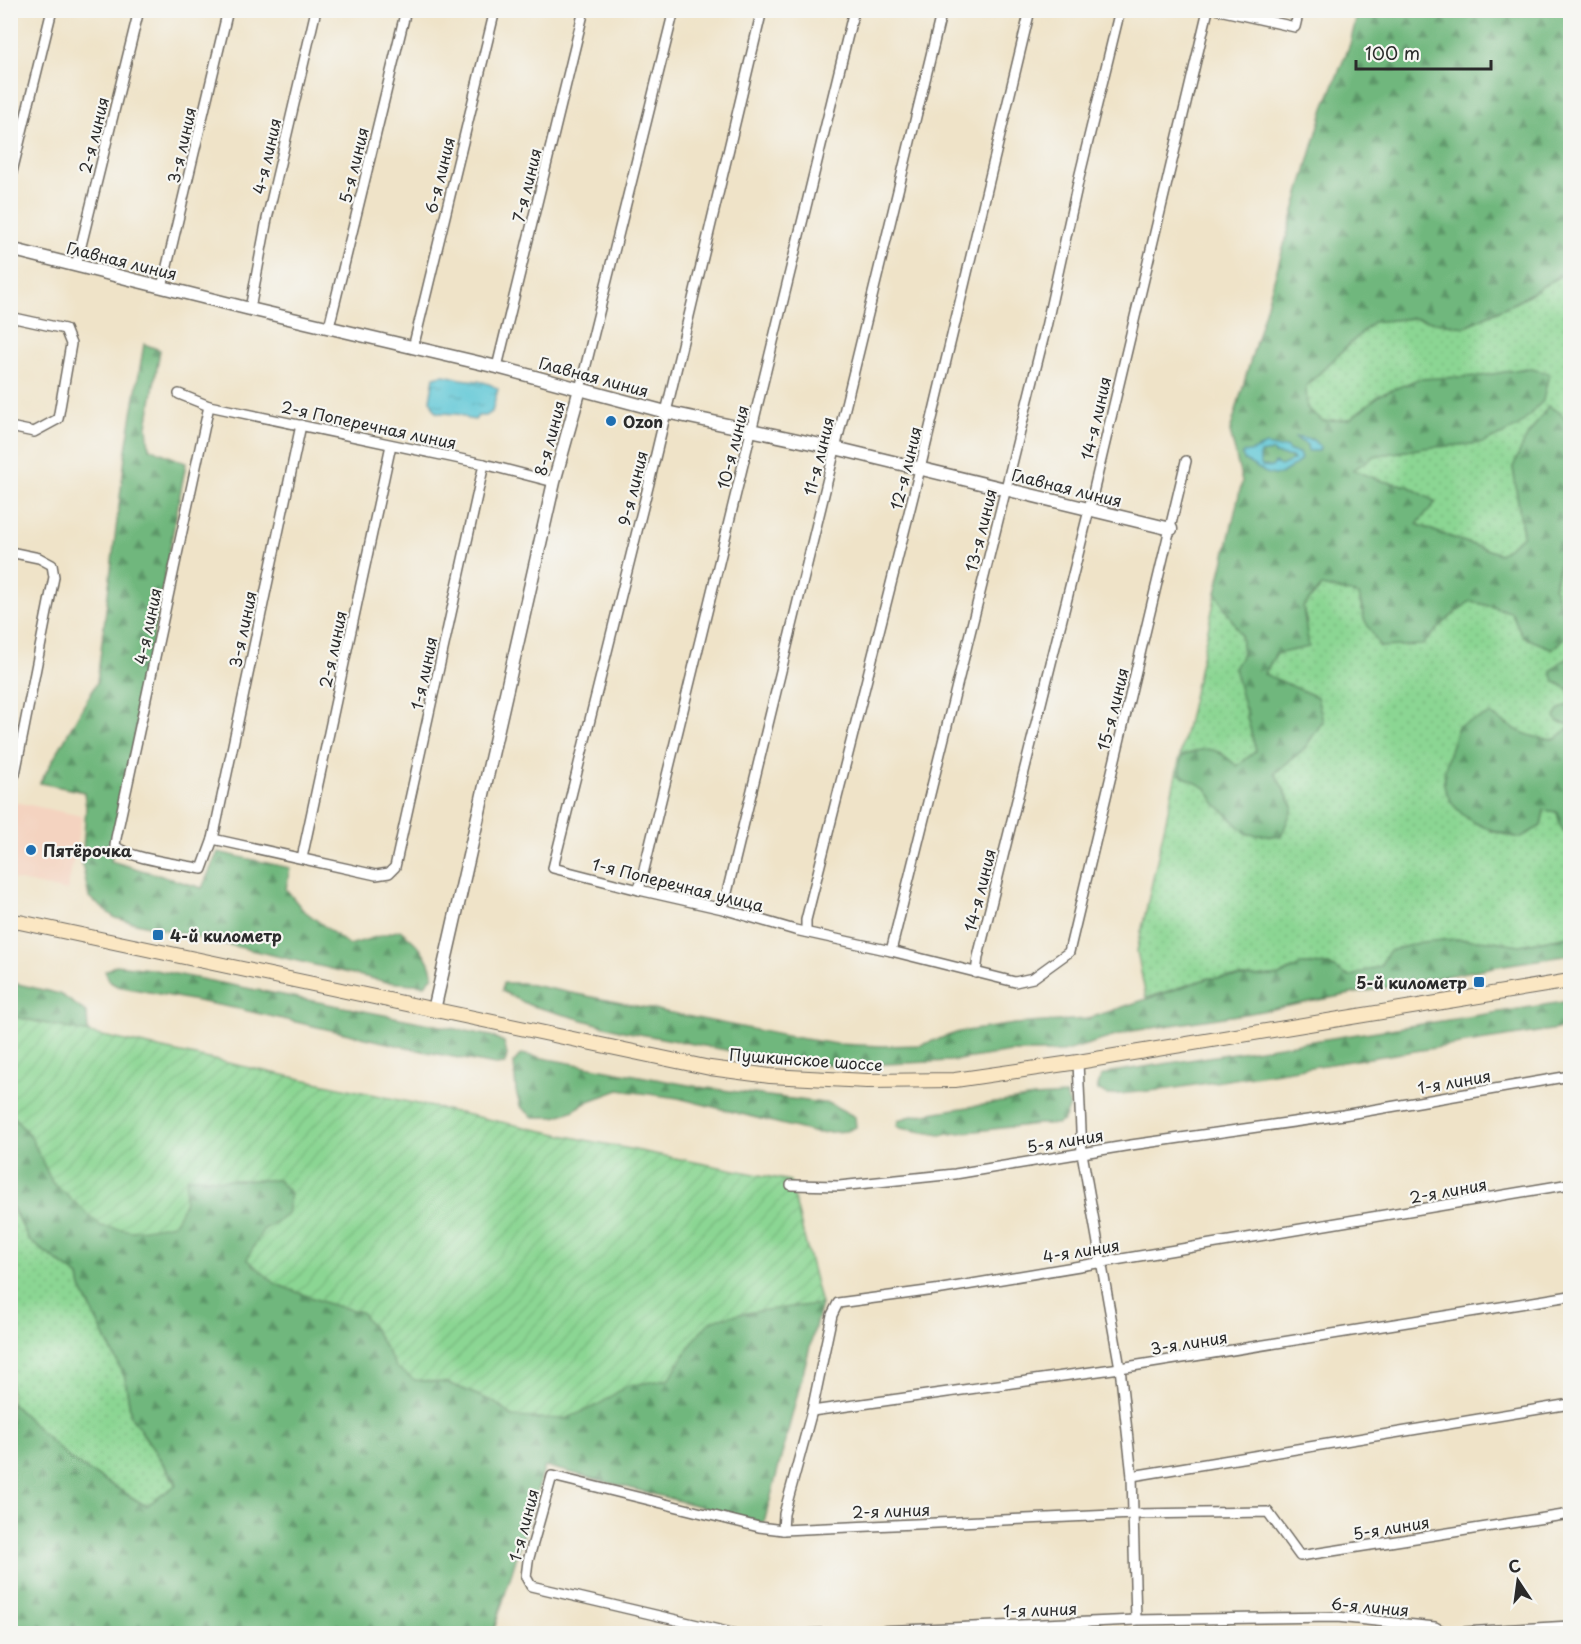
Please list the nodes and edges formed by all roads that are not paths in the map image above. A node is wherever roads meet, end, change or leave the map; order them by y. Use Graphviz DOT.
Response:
graph roads {
  1 [pos="52,10"];
  2 [pos="139,10"];
  3 [pos="228,10"];
  4 [pos="316,10"];
  5 [pos="406,10"];
  6 [pos="495,10"];
  7 [pos="584,10"];
  8 [pos="674,10"];
  9 [pos="762,10"];
  10 [pos="854,10"];
  11 [pos="942,10"];
  12 [pos="1030,10"];
  13 [pos="1120,10"];
  14 [pos="1208,10"];
  15 [pos="1219,10"];
  16 [pos="1299,10"];
  17 [pos="10,180"];
  18 [pos="10,249"];
  19 [pos="76,266"];
  20 [pos="162,287"];
  21 [pos="250,309"];
  22 [pos="10,317"];
  23 [pos="329,327"];
  24 [pos="413,348"];
  25 [pos="497,367"];
  26 [pos="580,389"];
  27 [pos="179,394"];
  28 [pos="209,406"];
  29 [pos="666,412"];
  30 [pos="300,425"];
  31 [pos="10,427"];
  32 [pos="751,430"];
  33 [pos="392,445"];
  34 [pos="835,448"];
  35 [pos="1186,461"];
  36 [pos="484,464"];
  37 [pos="920,469"];
  38 [pos="554,482"];
  39 [pos="1006,488"];
  40 [pos="1089,510"];
  41 [pos="1171,529"];
  42 [pos="10,552"];
  43 [pos="10,782"];
  44 [pos="213,839"];
  45 [pos="120,850"];
  46 [pos="302,858"];
  47 [pos="553,868"];
  48 [pos="639,890"];
  49 [pos="723,909"];
  50 [pos="10,920"];
  51 [pos="806,932"];
  52 [pos="891,951"];
  53 [pos="1060,960"];
  54 [pos="976,972"];
  55 [pos="1570,981"];
  56 [pos="434,1010"];
  57 [pos="1078,1062"];
  58 [pos="1570,1076"];
  59 [pos="1343,1115"];
  60 [pos="1082,1153"];
  61 [pos="791,1185"];
  62 [pos="1570,1185"];
  63 [pos="1330,1226"];
  64 [pos="1102,1262"];
  65 [pos="1570,1296"];
  66 [pos="1120,1368"];
  67 [pos="1570,1404"];
  68 [pos="812,1412"];
  69 [pos="552,1476"];
  70 [pos="1132,1476"];
  71 [pos="1238,1512"];
  72 [pos="1134,1514"];
  73 [pos="1570,1514"];
  74 [pos="783,1530"];
  75 [pos="1238,1618"];
  76 [pos="1136,1620"];
  77 [pos="1564,1629"];
  78 [pos="1451,1633"];
  79 [pos="736,1634"];
  80 [pos="808,1634"];
  1 -- 17 [label="street"];
  2 -- 19 [label="street, 2-я линия"];
  3 -- 20 [label="street, 3-я линия"];
  4 -- 21 [label="street, 4-я линия"];
  5 -- 23 [label="street, 5-я линия"];
  6 -- 24 [label="street, 6-я линия"];
  7 -- 25 [label="street, 7-я линия"];
  8 -- 26 [label="street, 8-я линия"];
  9 -- 29 [label="street, 9-я линия"];
  10 -- 32 [label="street, 10-я линия"];
  11 -- 34 [label="street, 11-я линия"];
  12 -- 37 [label="street, 12-я линия"];
  13 -- 39 [label="street, 13-я линия"];
  14 -- 40 [label="street, 14-я линия"];
  15 -- 16 [label="street"];
  18 -- 19 [label="street, Главная линия"];
  19 -- 20 [label="street, Главная линия"];
  20 -- 21 [label="street, Главная линия"];
  21 -- 23 [label="street, Главная линия"];
  22 -- 31 [label="street"];
  23 -- 24 [label="street, Главная линия"];
  24 -- 25 [label="street, Главная линия"];
  25 -- 26 [label="street, Главная линия"];
  26 -- 29 [label="street, Главная линия"];
  26 -- 38 [label="street, 8-я линия"];
  27 -- 28 [label="street, 2-я Поперечная линия"];
  28 -- 30 [label="street, 2-я Поперечная линия"];
  28 -- 45 [label="street, 4-я линия"];
  29 -- 32 [label="street, Главная линия"];
  29 -- 47 [label="street, 9-я линия"];
  30 -- 33 [label="street, 2-я Поперечная линия"];
  30 -- 44 [label="street, 3-я линия"];
  32 -- 34 [label="street, Главная линия"];
  32 -- 48 [label="street, 10-я линия"];
  33 -- 36 [label="street, 2-я Поперечная линия"];
  33 -- 46 [label="street, 2-я линия"];
  34 -- 37 [label="street, Главная линия"];
  34 -- 49 [label="street, 11-я линия"];
  35 -- 41 [label="street, 15-я линия"];
  36 -- 38 [label="street, 2-я Поперечная линия"];
  36 -- 46 [label="street, 1-я линия"];
  37 -- 39 [label="street, Главная линия"];
  37 -- 51 [label="street, 12-я линия"];
  38 -- 56 [label="street, 8-я линия"];
  39 -- 40 [label="street, Главная линия"];
  39 -- 52 [label="street, 13-я линия"];
  40 -- 41 [label="street, Главная линия"];
  40 -- 54 [label="street, 14-я линия"];
  41 -- 53 [label="street, 15-я линия"];
  42 -- 43 [label="street"];
  44 -- 45 [label="street, 3-я линия"];
  44 -- 46 [label="street"];
  47 -- 48 [label="street, 1-я Поперечная улица"];
  48 -- 49 [label="street, 1-я Поперечная улица"];
  49 -- 51 [label="street, 1-я Поперечная улица"];
  50 -- 56 [label="main road, Пушкинское шоссе"];
  51 -- 52 [label="street, 1-я Поперечная улица"];
  52 -- 54 [label="street, 1-я Поперечная улица"];
  53 -- 54 [label="street, 1-я Поперечная улица"];
  55 -- 57 [label="main road, Пушкинское шоссе"];
  56 -- 57 [label="main road, Пушкинское шоссе"];
  57 -- 60 [label="street"];
  58 -- 59 [label="street, 1-я линия"];
  59 -- 60 [label="street, 5-я линия"];
  60 -- 61 [label="street, 5-я линия"];
  60 -- 64 [label="street"];
  62 -- 63 [label="street, 2-я линия"];
  63 -- 64 [label="street, 4-я линия"];
  64 -- 66 [label="street"];
  64 -- 68 [label="street, 4-я линия"];
  65 -- 66 [label="street, 3-я линия"];
  66 -- 68 [label="street, 3-я линия"];
  66 -- 70 [label="street"];
  67 -- 70 [label="street"];
  68 -- 74 [label="street"];
  69 -- 74 [label="street, 2-я линия"];
  69 -- 79 [label="street, 1-я линия"];
  70 -- 72 [label="street"];
  71 -- 72 [label="street, 2-я линия"];
  71 -- 73 [label="street, 5-я линия"];
  72 -- 74 [label="street, 2-я линия"];
  72 -- 76 [label="street"];
  75 -- 76 [label="street, 1-я линия"];
  75 -- 78 [label="street, 6-я линия"];
  76 -- 80 [label="street, 1-я линия"];
  77 -- 78 [label="street, 6-я линия"];
}
